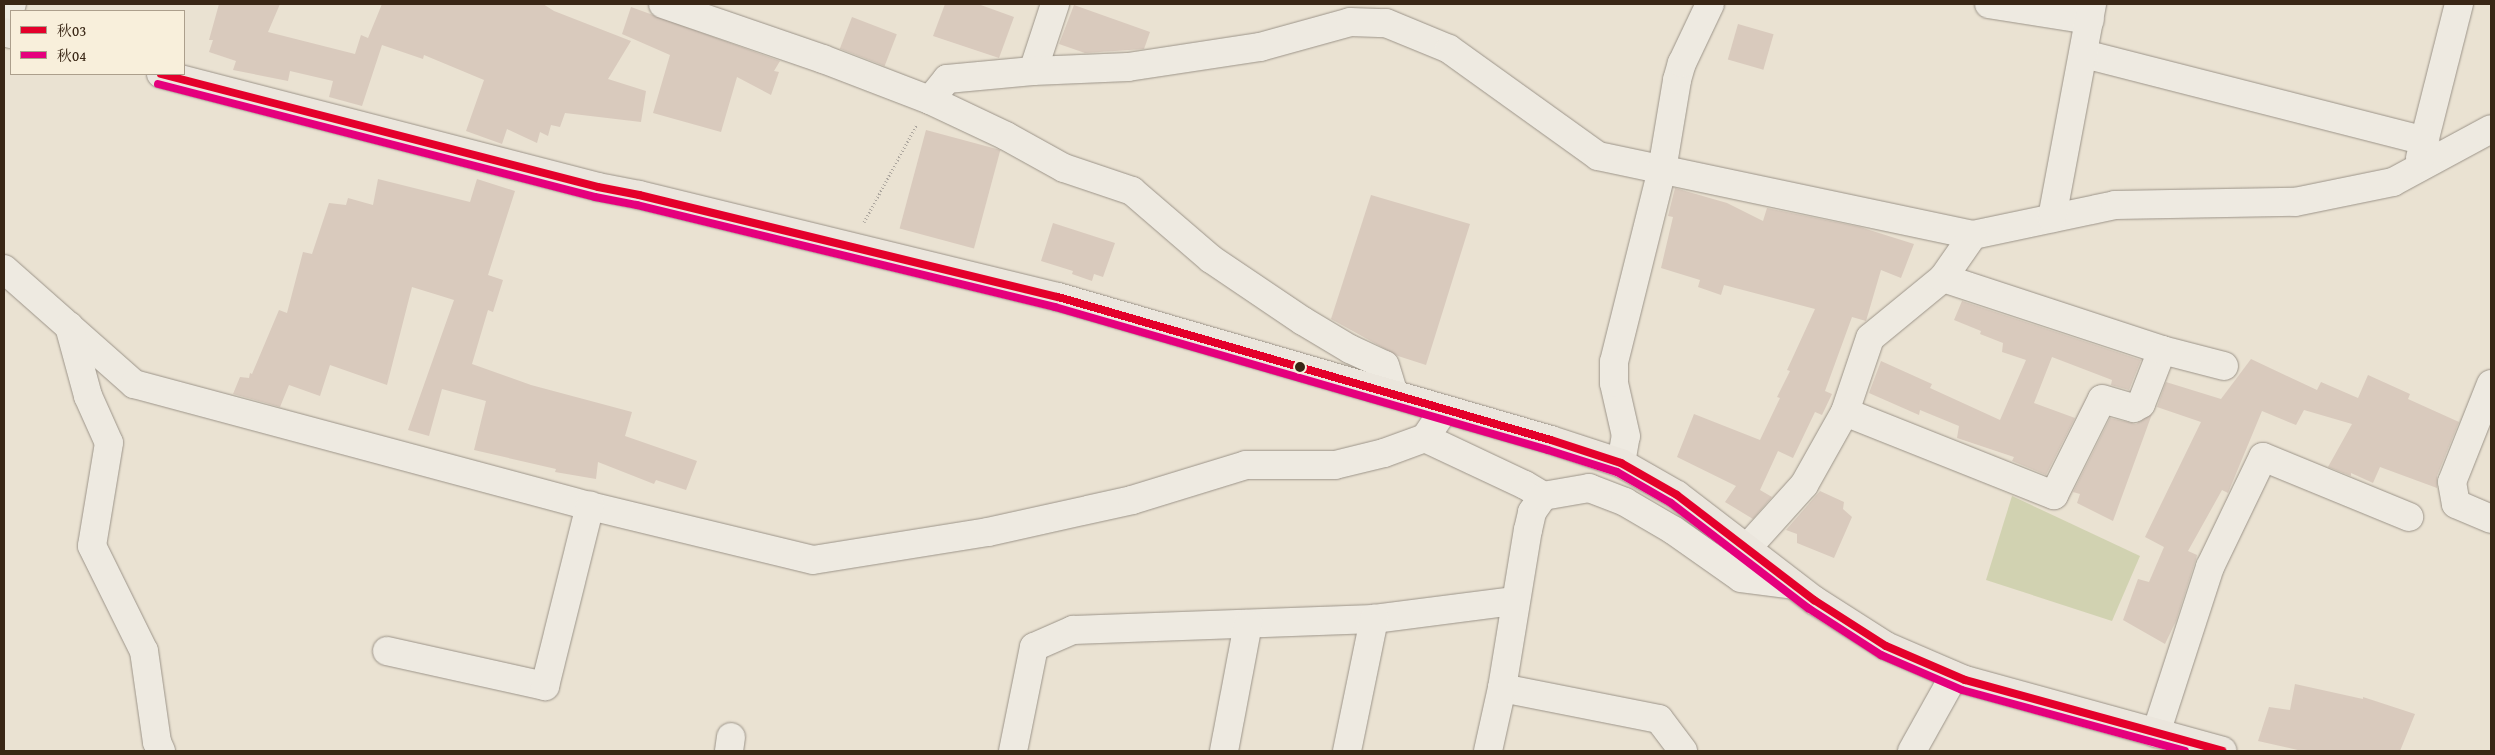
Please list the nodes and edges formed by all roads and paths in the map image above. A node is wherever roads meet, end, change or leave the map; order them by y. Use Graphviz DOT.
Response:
graph roads {
  1 [pos="12,4"];
  2 [pos="663,4"];
  3 [pos="1055,4"];
  4 [pos="1710,4"];
  5 [pos="1989,4"];
  6 [pos="2459,4"];
  7 [pos="2091,12"];
  8 [pos="4,27"];
  9 [pos="2084,54"];
  10 [pos="1033,71"];
  11 [pos="165,75"];
  12 [pos="930,100"];
  13 [pos="2491,129"];
  14 [pos="2424,141"];
  15 [pos="2418,169"];
  16 [pos="1662,170"];
  17 [pos="2052,218"];
  18 [pos="860,229"];
  19 [pos="1973,235"];
  20 [pos="4,269"];
  21 [pos="1943,278"];
  22 [pos="69,326"];
  23 [pos="2162,350"];
  24 [pos="2224,366"];
  25 [pos="2491,384"];
  26 [pos="1394,394"];
  27 [pos="1444,410"];
  28 [pos="1846,412"];
  29 [pos="1426,438"];
  30 [pos="1621,463"];
  31 [pos="1543,496"];
  32 [pos="590,506"];
  33 [pos="2409,517"];
  34 [pos="2491,519"];
  35 [pos="1747,548"];
  36 [pos="1794,585"];
  37 [pos="1515,601"];
  38 [pos="1374,619"];
  39 [pos="1248,624"];
  40 [pos="387,651"];
  41 [pos="1954,676"];
  42 [pos="1502,688"];
  43 [pos="2156,733"];
  44 [pos="161,751"];
  45 [pos="1013,751"];
  46 [pos="1224,751"];
  47 [pos="1347,751"];
  48 [pos="1488,751"];
  49 [pos="1683,751"];
  50 [pos="1912,751"];
  51 [pos="2222,751"];
  1 -- 8 [label="street"];
  2 -- 12 [label="street"];
  3 -- 10 [label="street"];
  4 -- 16 [label="street"];
  5 -- 7 [label="street"];
  6 -- 14 [label="street"];
  7 -- 9 [label="street"];
  9 -- 14 [label="street"];
  9 -- 17 [label="street"];
  10 -- 12 [label="street"];
  10 -- 16 [label="street"];
  11 -- 26 [label="main road"];
  12 -- 18 [label="path"];
  12 -- 26 [label="street"];
  13 -- 15 [label="street"];
  14 -- 15 [label="street"];
  15 -- 17 [label="street"];
  16 -- 19 [label="street"];
  16 -- 30 [label="street"];
  17 -- 19 [label="street"];
  19 -- 21 [label="street"];
  20 -- 22 [label="street"];
  21 -- 23 [label="street"];
  21 -- 28 [label="street"];
  22 -- 32 [label="street"];
  22 -- 44 [label="street"];
  23 -- 24 [label="street"];
  23 -- 28 [label="street"];
  25 -- 34 [label="street"];
  26 -- 27 [label="main road"];
  27 -- 29 [label="street"];
  27 -- 30 [label="main road"];
  28 -- 35 [label="street"];
  29 -- 31 [label="street"];
  29 -- 32 [label="street"];
  30 -- 35 [label="main road"];
  31 -- 36 [label="street"];
  31 -- 37 [label="street"];
  32 -- 40 [label="street"];
  33 -- 43 [label="street"];
  35 -- 36 [label="main road"];
  36 -- 41 [label="main road"];
  37 -- 38 [label="street"];
  37 -- 42 [label="street"];
  38 -- 39 [label="street"];
  38 -- 47 [label="street"];
  39 -- 45 [label="street"];
  39 -- 46 [label="street"];
  41 -- 43 [label="main road"];
  41 -- 50 [label="street"];
  42 -- 48 [label="street"];
  42 -- 49 [label="street"];
  43 -- 51 [label="main road"];
}
